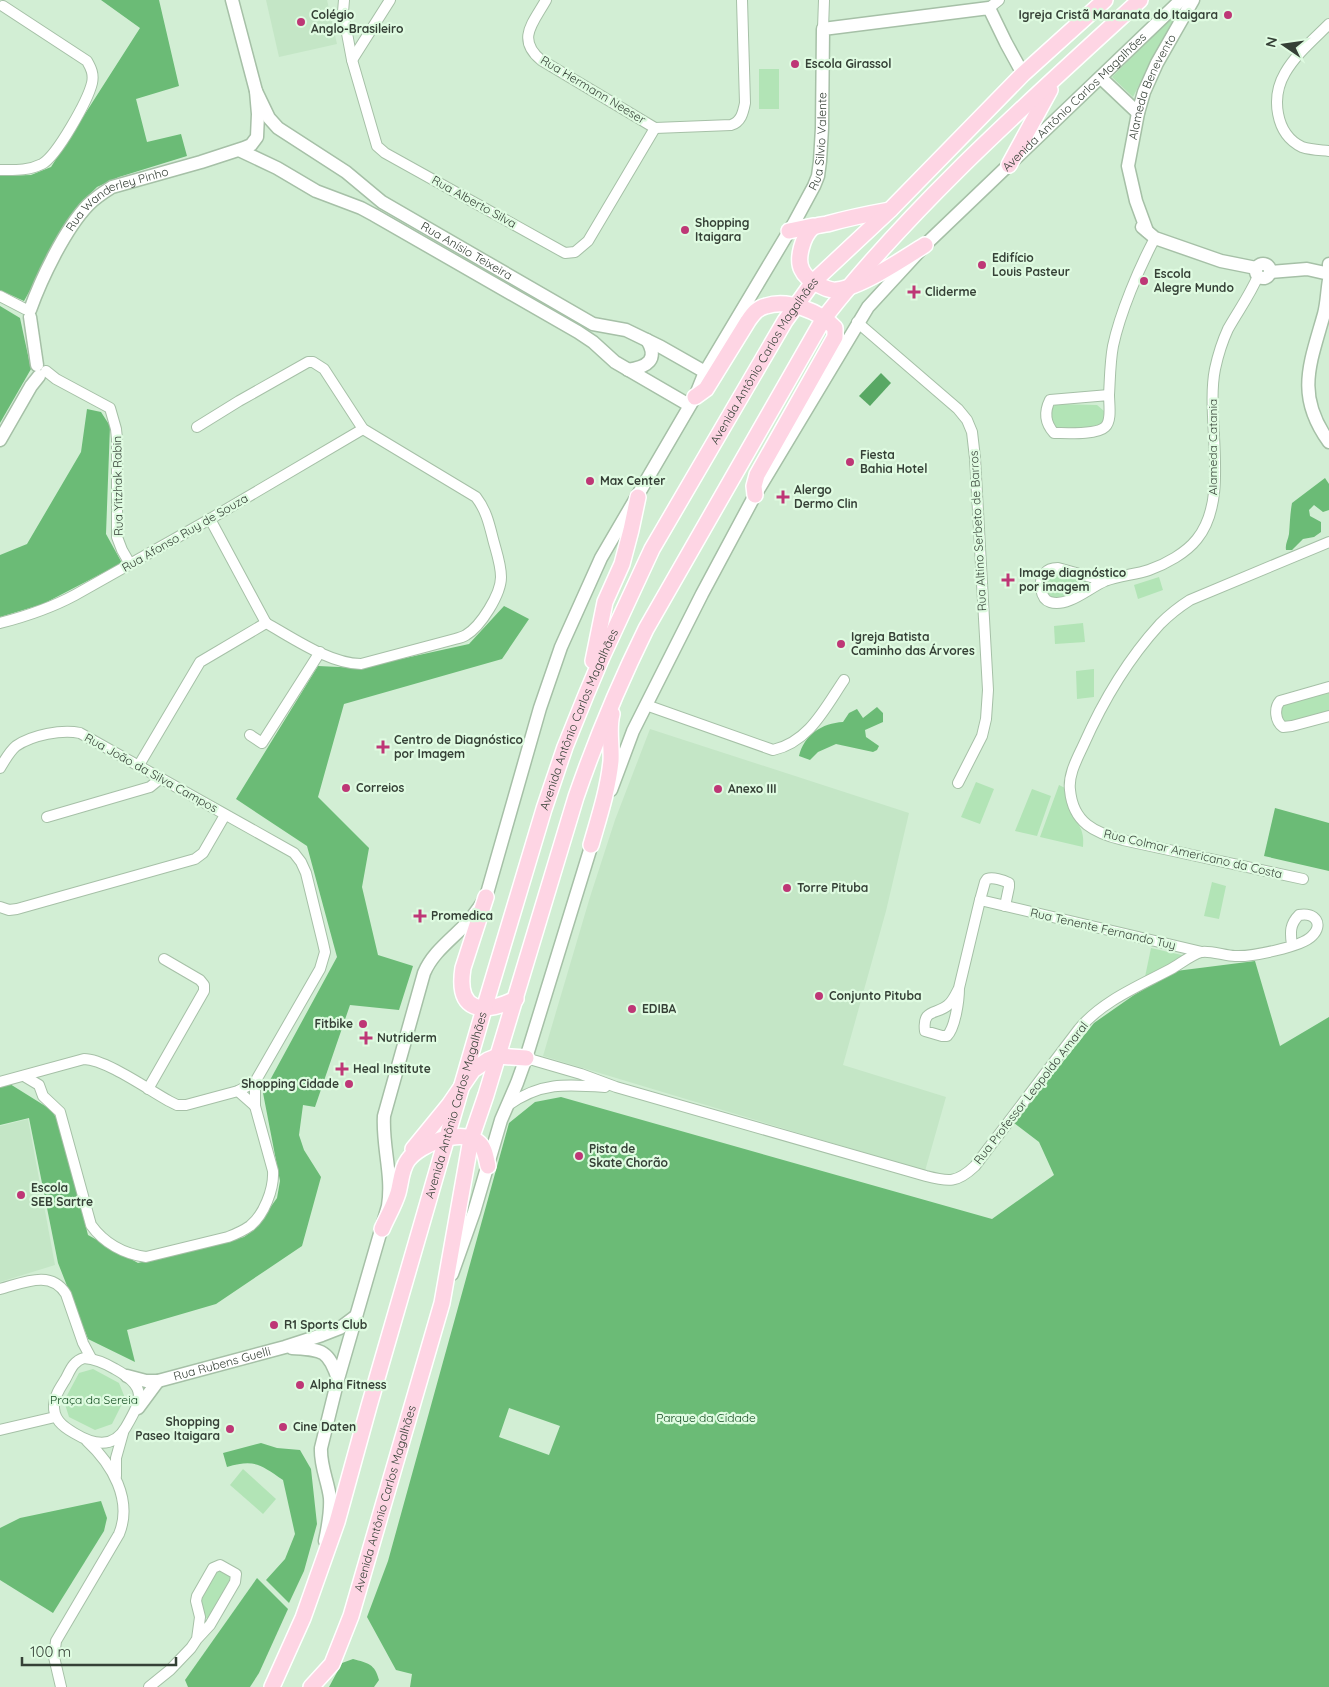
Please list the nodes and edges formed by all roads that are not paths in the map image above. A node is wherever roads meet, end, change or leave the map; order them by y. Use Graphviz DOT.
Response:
graph roads {
  1 [pos="232,0"];
  2 [pos="344,0"];
  3 [pos="390,0"];
  4 [pos="546,0"];
  5 [pos="742,0"];
  6 [pos="824,0"];
  7 [pos="1105,0"];
  8 [pos="1140,0"];
  9 [pos="1181,0"];
  10 [pos="1193,0"];
  11 [pos="2,4"];
  12 [pos="994,4"];
  13 [pos="1329,24"];
  14 [pos="823,29"];
  15 [pos="352,60"];
  16 [pos="1023,74"];
  17 [pos="1057,77"];
  18 [pos="1100,78"];
  19 [pos="256,91"];
  20 [pos="1138,113"];
  21 [pos="278,128"];
  22 [pos="655,128"];
  23 [pos="257,137"];
  24 [pos="239,150"];
  25 [pos="1329,151"];
  26 [pos="261,160"];
  27 [pos="1009,165"];
  28 [pos="0,170"];
  29 [pos="360,182"];
  30 [pos="348,204"];
  31 [pos="890,210"];
  32 [pos="814,226"];
  33 [pos="789,231"];
  34 [pos="1151,235"];
  35 [pos="925,245"];
  36 [pos="1329,263"];
  37 [pos="767,269"];
  38 [pos="1307,269"];
  39 [pos="1261,273"];
  40 [pos="1329,274"];
  41 [pos="1329,280"];
  42 [pos="813,282"];
  43 [pos="847,288"];
  44 [pos="0,296"];
  45 [pos="795,306"];
  46 [pos="1327,308"];
  47 [pos="27,312"];
  48 [pos="824,318"];
  49 [pos="857,322"];
  50 [pos="647,340"];
  51 [pos="628,370"];
  52 [pos="41,371"];
  53 [pos="705,372"];
  54 [pos="1110,396"];
  55 [pos="692,401"];
  56 [pos="1315,418"];
  57 [pos="1329,420"];
  58 [pos="197,427"];
  59 [pos="363,429"];
  60 [pos="0,440"];
  61 [pos="1329,442"];
  62 [pos="755,495"];
  63 [pos="638,497"];
  64 [pos="210,519"];
  65 [pos="1329,542"];
  66 [pos="130,564"];
  67 [pos="1105,581"];
  68 [pos="0,622"];
  69 [pos="266,623"];
  70 [pos="320,652"];
  71 [pos="844,680"];
  72 [pos="621,681"];
  73 [pos="1329,687"];
  74 [pos="586,695"];
  75 [pos="646,704"];
  76 [pos="1329,716"];
  77 [pos="250,735"];
  78 [pos="139,765"];
  79 [pos="0,768"];
  80 [pos="161,778"];
  81 [pos="958,783"];
  82 [pos="225,815"];
  83 [pos="47,817"];
  84 [pos="591,845"];
  85 [pos="1303,879"];
  86 [pos="486,897"];
  87 [pos="980,900"];
  88 [pos="1005,906"];
  89 [pos="0,907"];
  90 [pos="1292,945"];
  91 [pos="1202,952"];
  92 [pos="164,959"];
  93 [pos="959,988"];
  94 [pos="516,999"];
  95 [pos="484,1008"];
  96 [pos="498,1056"];
  97 [pos="526,1058"];
  98 [pos="45,1070"];
  99 [pos="24,1076"];
  100 [pos="0,1082"];
  101 [pos="255,1082"];
  102 [pos="39,1085"];
  103 [pos="616,1087"];
  104 [pos="148,1089"];
  105 [pos="460,1089"];
  106 [pos="238,1091"];
  107 [pos="255,1106"];
  108 [pos="506,1107"];
  109 [pos="447,1138"];
  110 [pos="471,1139"];
  111 [pos="406,1161"];
  112 [pos="488,1166"];
  113 [pos="382,1229"];
  114 [pos="0,1289"];
  115 [pos="442,1302"];
  116 [pos="356,1316"];
  117 [pos="285,1347"];
  118 [pos="90,1358"];
  119 [pos="127,1376"];
  120 [pos="338,1379"];
  121 [pos="158,1381"];
  122 [pos="138,1408"];
  123 [pos="55,1416"];
  124 [pos="0,1430"];
  125 [pos="123,1433"];
  126 [pos="88,1441"];
  127 [pos="116,1477"];
  128 [pos="316,1584"];
  129 [pos="196,1639"];
  130 [pos="61,1687"];
  131 [pos="149,1687"];
  132 [pos="272,1687"];
  133 [pos="311,1687"];
  1 -- 19 [label="street"];
  2 -- 15 [label="street, Rua Alberto Silva"];
  3 -- 15 [label="street"];
  4 -- 22 [label="street, Rua Hermann Neeser"];
  5 -- 22 [label="street, Rua Hermann Neeser"];
  6 -- 14 [label="street, Rua Silvio Valente"];
  7 -- 16 [label="main road, Avenida Antônio Carlos Magalhães"];
  8 -- 17 [label="main road, Avenida Antônio Carlos Magalhães"];
  9 -- 18 [label="street, Avenida Antônio Carlos Magalhães"];
  10 -- 20 [label="street, Alameda Benevento"];
  11 -- 28 [label="street"];
  12 -- 14 [label="street"];
  12 -- 16 [label="street"];
  13 -- 25 [label="street"];
  14 -- 33 [label="street, Rua Silvio Valente"];
  15 -- 22 [label="street, Rua Alberto Silva"];
  16 -- 31 [label="main road, Avenida Antônio Carlos Magalhães"];
  17 -- 27 [label="main road"];
  17 -- 43 [label="main road, Avenida Antônio Carlos Magalhães"];
  18 -- 20 [label="street"];
  18 -- 27 [label="street, Avenida Antônio Carlos Magalhães"];
  19 -- 21 [label="street, Rua Anísio Teixeira"];
  19 -- 23 [label="street"];
  20 -- 34 [label="street, Alameda Benevento"];
  21 -- 23 [label="street, Rua Wanderley Pinho"];
  21 -- 29 [label="street, Rua Anísio Teixeira"];
  23 -- 24 [label="street, Rua Wanderley Pinho"];
  23 -- 26 [label="street"];
  24 -- 26 [label="street, Rua Anísio Teixeira"];
  24 -- 47 [label="street, Rua Wanderley Pinho"];
  26 -- 30 [label="street, Rua Anísio Teixeira"];
  27 -- 35 [label="street, Avenida Antônio Carlos Magalhães"];
  29 -- 30 [label="street"];
  29 -- 50 [label="street, Rua Anísio Teixeira"];
  30 -- 51 [label="street, Rua Anísio Teixeira"];
  31 -- 32 [label="main road"];
  31 -- 42 [label="main road, Avenida Antônio Carlos Magalhães"];
  32 -- 33 [label="main road"];
  32 -- 42 [label="main road"];
  33 -- 37 [label="street, Rua Silvio Valente"];
  34 -- 39 [label="street"];
  34 -- 54 [label="street"];
  35 -- 43 [label="main road"];
  35 -- 49 [label="street, Avenida Antônio Carlos Magalhães"];
  36 -- 38 [label="street"];
  36 -- 40 [label="street"];
  37 -- 53 [label="street, Avenida Antônio Carlos Magalhães"];
  38 -- 39 [label="street"];
  38 -- 40 [label="street"];
  39 -- 67 [label="street, Alameda Catania"];
  41 -- 46 [label="street"];
  42 -- 43 [label="main road"];
  42 -- 45 [label="main road, Avenida Antônio Carlos Magalhães"];
  43 -- 48 [label="main road, Avenida Antônio Carlos Magalhães"];
  44 -- 47 [label="street"];
  45 -- 48 [label="main road"];
  45 -- 55 [label="main road"];
  45 -- 74 [label="main road, Avenida Antônio Carlos Magalhães"];
  46 -- 56 [label="street"];
  47 -- 52 [label="street"];
  48 -- 62 [label="main road"];
  48 -- 72 [label="main road, Avenida Antônio Carlos Magalhães"];
  49 -- 62 [label="street, Avenida Antônio Carlos Magalhães"];
  49 -- 81 [label="street, Rua Altino Serbeto de Barros"];
  50 -- 51 [label="street"];
  50 -- 53 [label="street, Rua Anísio Teixeira"];
  51 -- 55 [label="street, Rua Anísio Teixeira"];
  52 -- 60 [label="street"];
  52 -- 66 [label="street, Rua Yitzhak Rabin"];
  53 -- 55 [label="street, Avenida Antônio Carlos Magalhães"];
  54 -- 54 [label="street"];
  55 -- 63 [label="street, Avenida Antônio Carlos Magalhães"];
  56 -- 57 [label="street"];
  56 -- 61 [label="street"];
  58 -- 59 [label="street"];
  59 -- 64 [label="street, Rua Afonso Ruy de Souza"];
  59 -- 70 [label="street"];
  62 -- 75 [label="street, Avenida Antônio Carlos Magalhães"];
  63 -- 74 [label="main road"];
  63 -- 86 [label="street, Avenida Antônio Carlos Magalhães"];
  64 -- 66 [label="street, Rua Afonso Ruy de Souza"];
  64 -- 69 [label="street"];
  65 -- 85 [label="street, Rua Colmar Americano da Costa"];
  66 -- 68 [label="street, Rua Afonso Ruy de Souza"];
  67 -- 67 [label="street"];
  69 -- 70 [label="street"];
  69 -- 78 [label="street"];
  70 -- 77 [label="street"];
  71 -- 75 [label="street"];
  72 -- 84 [label="main road"];
  72 -- 94 [label="main road, Avenida Antônio Carlos Magalhães"];
  73 -- 76 [label="street"];
  74 -- 95 [label="main road, Avenida Antônio Carlos Magalhães"];
  75 -- 84 [label="street, Avenida Antônio Carlos Magalhães"];
  78 -- 79 [label="street, Rua João da Silva Campos"];
  78 -- 80 [label="street, Rua João da Silva Campos"];
  80 -- 82 [label="street, Rua João da Silva Campos"];
  80 -- 83 [label="street"];
  82 -- 89 [label="street, Rua João da Silva Campos"];
  82 -- 101 [label="street, Rua João da Silva Campos"];
  84 -- 97 [label="street, Avenida Antônio Carlos Magalhães"];
  86 -- 95 [label="main road"];
  86 -- 113 [label="street, Avenida Antônio Carlos Magalhães"];
  87 -- 88 [label="street, Rua Tenente Fernando Tuy"];
  87 -- 88 [label="street"];
  87 -- 93 [label="street"];
  88 -- 91 [label="street, Rua Tenente Fernando Tuy"];
  90 -- 91 [label="street"];
  91 -- 103 [label="street, Rua Professor Leopoldo Amaral"];
  92 -- 104 [label="street"];
  93 -- 93 [label="street"];
  94 -- 95 [label="main road"];
  94 -- 96 [label="main road, Avenida Antônio Carlos Magalhães"];
  95 -- 105 [label="main road, Avenida Antônio Carlos Magalhães"];
  96 -- 97 [label="main road"];
  96 -- 105 [label="main road"];
  96 -- 110 [label="main road, Avenida Antônio Carlos Magalhães"];
  97 -- 103 [label="street, Rua Professor Leopoldo Amaral"];
  97 -- 108 [label="street, Avenida Antônio Carlos Magalhães"];
  98 -- 99 [label="street"];
  98 -- 102 [label="street"];
  98 -- 104 [label="street"];
  99 -- 100 [label="street"];
  99 -- 102 [label="street"];
  101 -- 106 [label="street"];
  101 -- 107 [label="street"];
  102 -- 107 [label="street"];
  103 -- 108 [label="street, Rua Professor Leopoldo Amaral"];
  104 -- 106 [label="street"];
  105 -- 109 [label="main road, Avenida Antônio Carlos Magalhães"];
  105 -- 111 [label="main road"];
  106 -- 107 [label="street"];
  108 -- 112 [label="street, Avenida Antônio Carlos Magalhães"];
  109 -- 110 [label="main road"];
  109 -- 111 [label="main road"];
  109 -- 128 [label="main road, Avenida Antônio Carlos Magalhães"];
  110 -- 112 [label="main road"];
  110 -- 115 [label="main road, Avenida Antônio Carlos Magalhães"];
  111 -- 113 [label="main road"];
  112 -- 115 [label="street, Avenida Antônio Carlos Magalhães"];
  113 -- 116 [label="street, Avenida Antônio Carlos Magalhães"];
  114 -- 118 [label="street"];
  115 -- 133 [label="main road, Avenida Antônio Carlos Magalhães"];
  116 -- 117 [label="street, Rua Rubens Guelli"];
  116 -- 120 [label="street, Avenida Antônio Carlos Magalhães"];
  117 -- 120 [label="street, Rua Rubens Guelli"];
  117 -- 121 [label="street, Rua Rubens Guelli"];
  118 -- 119 [label="street"];
  118 -- 123 [label="street"];
  119 -- 121 [label="street, Rua Rubens Guelli"];
  119 -- 122 [label="street"];
  120 -- 128 [label="street, Avenida Antônio Carlos Magalhães"];
  121 -- 122 [label="street, Rua Rubens Guelli"];
  122 -- 125 [label="street"];
  123 -- 124 [label="street"];
  123 -- 126 [label="street"];
  125 -- 126 [label="street"];
  125 -- 127 [label="street"];
  126 -- 127 [label="street"];
  127 -- 130 [label="street"];
  128 -- 132 [label="main road, Avenida Antônio Carlos Magalhães"];
  129 -- 129 [label="street"];
  129 -- 131 [label="street"];
}
